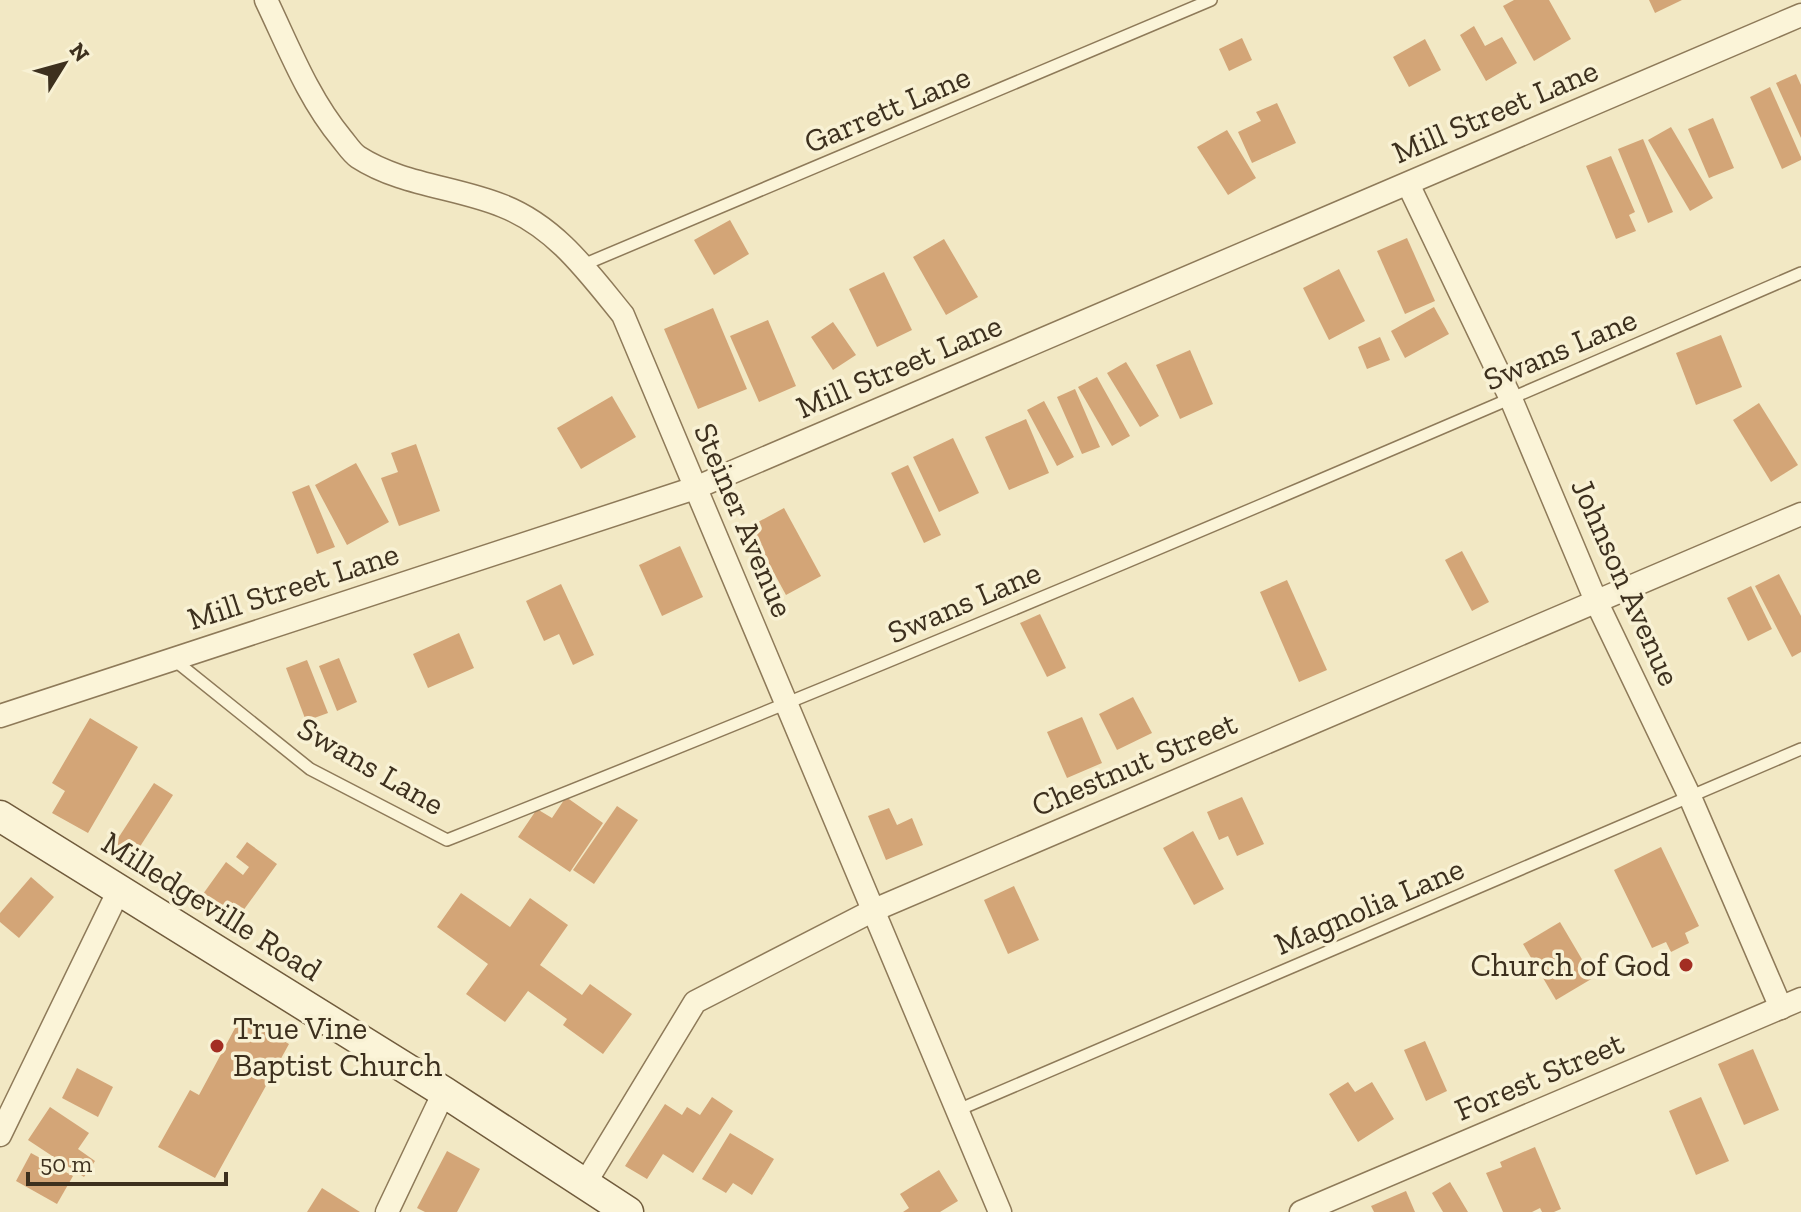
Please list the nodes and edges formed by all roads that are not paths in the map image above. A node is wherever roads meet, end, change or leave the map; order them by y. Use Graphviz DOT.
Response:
graph roads {
  1 [pos="266,0"];
  2 [pos="1211,0"];
  3 [pos="1801,15"];
  4 [pos="1408,184"];
  5 [pos="583,265"];
  6 [pos="1801,273"];
  7 [pos="1511,399"];
  8 [pos="695,488"];
  9 [pos="1801,514"];
  10 [pos="1596,601"];
  11 [pos="173,659"];
  12 [pos="787,705"];
  13 [pos="0,716"];
  14 [pos="1801,749"];
  15 [pos="1690,797"];
  16 [pos="0,816"];
  17 [pos="119,890"];
  18 [pos="874,910"];
  19 [pos="1791,1004"];
  20 [pos="444,1092"];
  21 [pos="958,1110"];
  22 [pos="0,1135"];
  23 [pos="584,1185"];
  24 [pos="387,1212"];
  25 [pos="628,1212"];
  26 [pos="1000,1212"];
  27 [pos="1301,1212"];
  1 -- 5 [label="street, Steiner Avenue"];
  2 -- 5 [label="lane, Garrett Lane"];
  3 -- 4 [label="street, Mill Street Lane"];
  4 -- 7 [label="street, Johnson Avenue"];
  4 -- 8 [label="street, Mill Street Lane"];
  5 -- 8 [label="street, Steiner Avenue"];
  6 -- 7 [label="lane, Swans Lane"];
  7 -- 10 [label="street, Johnson Avenue"];
  7 -- 12 [label="lane, Swans Lane"];
  8 -- 11 [label="street, Mill Street Lane"];
  8 -- 12 [label="street, Steiner Avenue"];
  9 -- 10 [label="street, Chestnut Street"];
  10 -- 15 [label="street, Johnson Avenue"];
  10 -- 18 [label="street, Chestnut Street"];
  11 -- 12 [label="lane, Swans Lane"];
  11 -- 13 [label="street, Mill Street Lane"];
  12 -- 18 [label="street, Steiner Avenue"];
  14 -- 15 [label="lane, Magnolia Lane"];
  15 -- 19 [label="street, Johnson Avenue"];
  15 -- 21 [label="lane, Magnolia Lane"];
  16 -- 17 [label="main road, Milledgeville Road"];
  17 -- 20 [label="main road, Milledgeville Road"];
  17 -- 22 [label="street"];
  18 -- 21 [label="street, Steiner Avenue"];
  18 -- 23 [label="street, Chestnut Street"];
  19 -- 27 [label="street, Forest Street"];
  20 -- 23 [label="main road, Milledgeville Road"];
  20 -- 24 [label="street"];
  21 -- 26 [label="street, Steiner Avenue"];
  23 -- 25 [label="main road, Milledgeville Road"];
}
